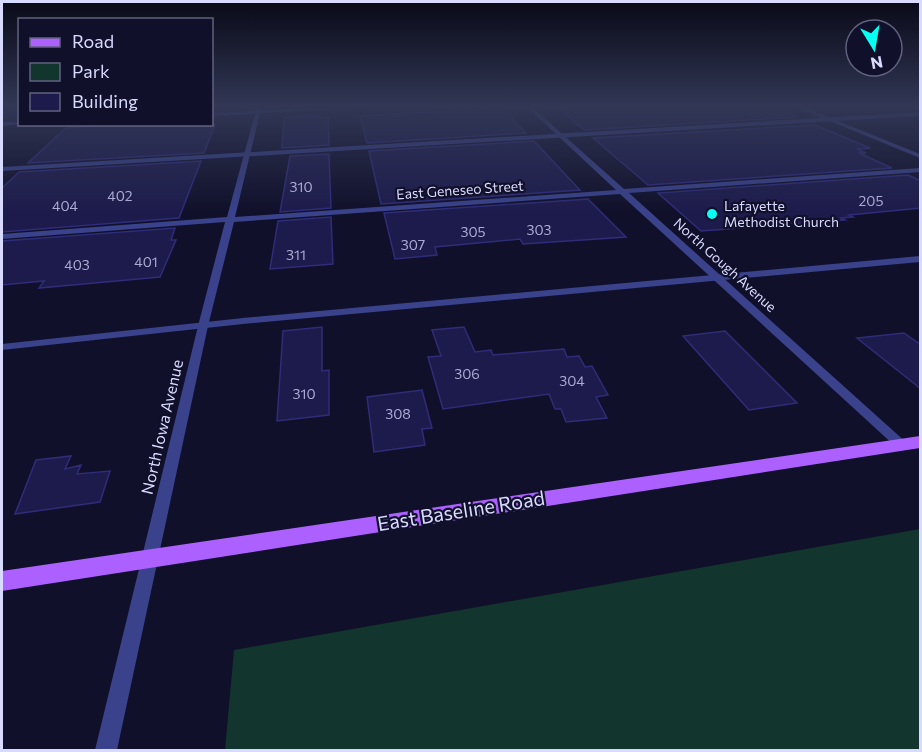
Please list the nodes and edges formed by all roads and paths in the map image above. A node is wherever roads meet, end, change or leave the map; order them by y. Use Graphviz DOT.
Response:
graph roads {
  1 [pos="249,142"];
  2 [pos="454,142"];
  3 [pos="568,142"];
  4 [pos="886,142"];
  5 [pos="245,154"];
  6 [pos="921,156"];
  7 [pos="2,169"];
  8 [pos="921,170"];
  9 [pos="623,192"];
  10 [pos="231,219"];
  11 [pos="2,236"];
  12 [pos="921,259"];
  13 [pos="721,279"];
  14 [pos="203,326"];
  15 [pos="2,347"];
  16 [pos="911,443"];
  17 [pos="152,558"];
  18 [pos="2,581"];
  19 [pos="106,750"];
  1 -- 5 [label="street, North Iowa Avenue"];
  2 -- 5 [label="street"];
  3 -- 9 [label="street, North Gough Avenue"];
  4 -- 6 [label="street"];
  5 -- 7 [label="street"];
  5 -- 10 [label="street, North Iowa Avenue"];
  8 -- 9 [label="street, East Geneseo Street"];
  9 -- 10 [label="street, East Geneseo Street"];
  9 -- 13 [label="street, North Gough Avenue"];
  10 -- 11 [label="street, East Geneseo Street"];
  10 -- 14 [label="street, North Iowa Avenue"];
  12 -- 13 [label="street"];
  13 -- 14 [label="street"];
  13 -- 16 [label="street, North Gough Avenue"];
  14 -- 15 [label="street"];
  14 -- 17 [label="street, North Iowa Avenue"];
  16 -- 17 [label="main road, East Baseline Road"];
  17 -- 18 [label="main road, East Baseline Road"];
  17 -- 19 [label="street, North Iowa Avenue"];
}
